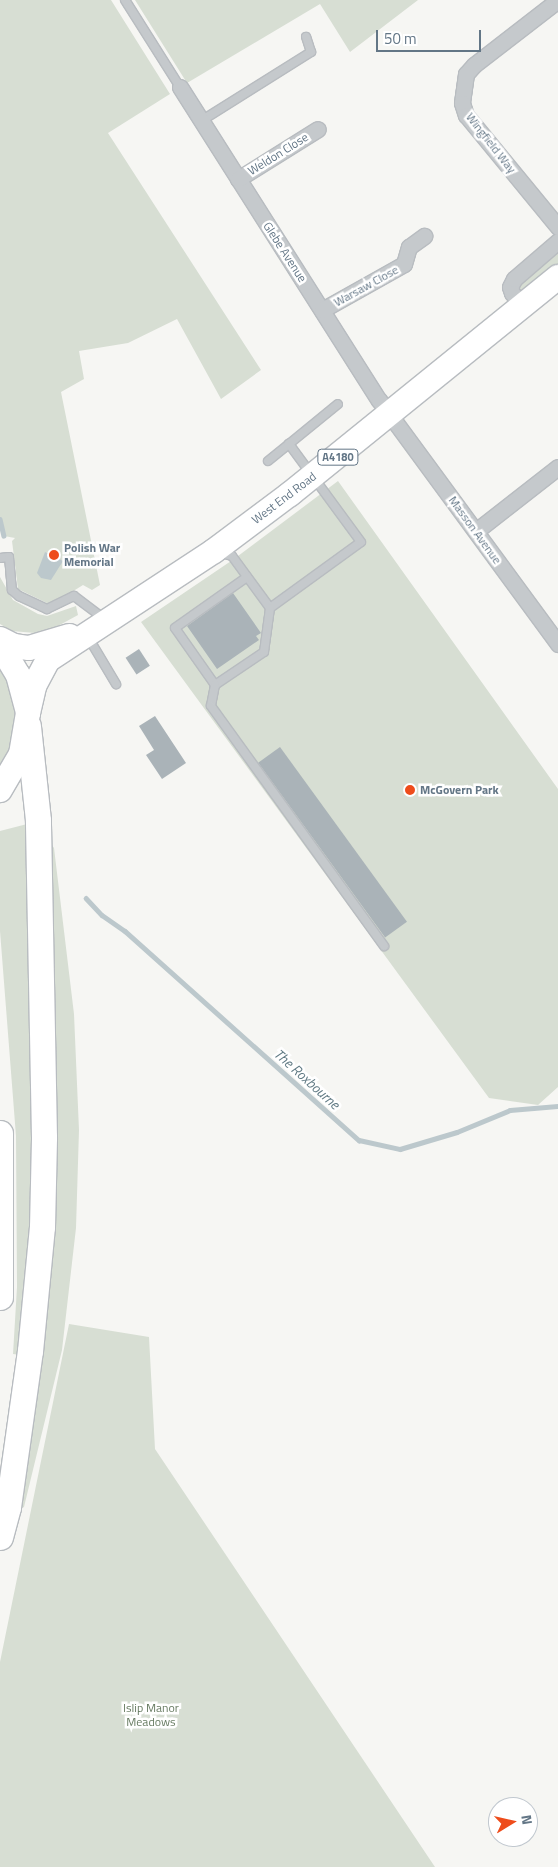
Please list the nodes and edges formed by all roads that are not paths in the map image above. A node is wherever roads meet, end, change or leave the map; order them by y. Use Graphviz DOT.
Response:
graph roads {
  1 [pos="125,0"];
  2 [pos="558,0"];
  3 [pos="306,36"];
  4 [pos="180,87"];
  5 [pos="201,121"];
  6 [pos="318,129"];
  7 [pos="238,179"];
  8 [pos="558,227"];
  9 [pos="424,236"];
  10 [pos="558,240"];
  11 [pos="558,277"];
  12 [pos="522,307"];
  13 [pos="322,310"];
  14 [pos="338,404"];
  15 [pos="391,416"];
  16 [pos="289,444"];
  17 [pos="268,461"];
  18 [pos="558,468"];
  19 [pos="313,476"];
  20 [pos="476,531"];
  21 [pos="214,551"];
  22 [pos="0,558"];
  23 [pos="248,577"];
  24 [pos="270,608"];
  25 [pos="105,620"];
  26 [pos="86,633"];
  27 [pos="0,638"];
  28 [pos="558,644"];
  29 [pos="0,645"];
  30 [pos="116,684"];
  31 [pos="215,685"];
  32 [pos="28,720"];
  33 [pos="0,790"];
  34 [pos="384,946"];
  35 [pos="0,1133"];
  36 [pos="0,1296"];
  37 [pos="0,1537"];
  1 -- 4 [label="lane"];
  2 -- 8 [label="street, Wingfield Way"];
  3 -- 5 [label="lane"];
  4 -- 5 [label="street, Glebe Avenue"];
  5 -- 7 [label="street, Glebe Avenue"];
  6 -- 7 [label="street, Weldon Close"];
  7 -- 13 [label="street, Glebe Avenue"];
  9 -- 13 [label="street, Warsaw Close"];
  10 -- 12 [label="street"];
  11 -- 12 [label="main road, West End Road / A4180"];
  12 -- 15 [label="main road, West End Road / A4180"];
  13 -- 15 [label="street, Glebe Avenue"];
  14 -- 16 [label="lane"];
  15 -- 19 [label="main road, West End Road / A4180"];
  15 -- 20 [label="street, Masson Avenue"];
  16 -- 17 [label="lane"];
  16 -- 19 [label="lane"];
  18 -- 20 [label="street"];
  19 -- 21 [label="main road, West End Road / A4180"];
  19 -- 24 [label="lane"];
  20 -- 28 [label="street, Masson Avenue"];
  21 -- 23 [label="lane"];
  21 -- 25 [label="main road, West End Road / A4180"];
  22 -- 25 [label="lane"];
  23 -- 24 [label="lane"];
  23 -- 31 [label="lane"];
  24 -- 31 [label="lane"];
  25 -- 26 [label="main road, West End Road / A4180"];
  25 -- 27 [label="main road, West End Road / A4180"];
  26 -- 30 [label="lane"];
  26 -- 32 [label="main road, West End Road / A4180"];
  29 -- 32 [label="main road"];
  31 -- 34 [label="lane"];
  32 -- 33 [label="main road"];
  32 -- 37 [label="highway"];
  35 -- 36 [label="highway"];
}
